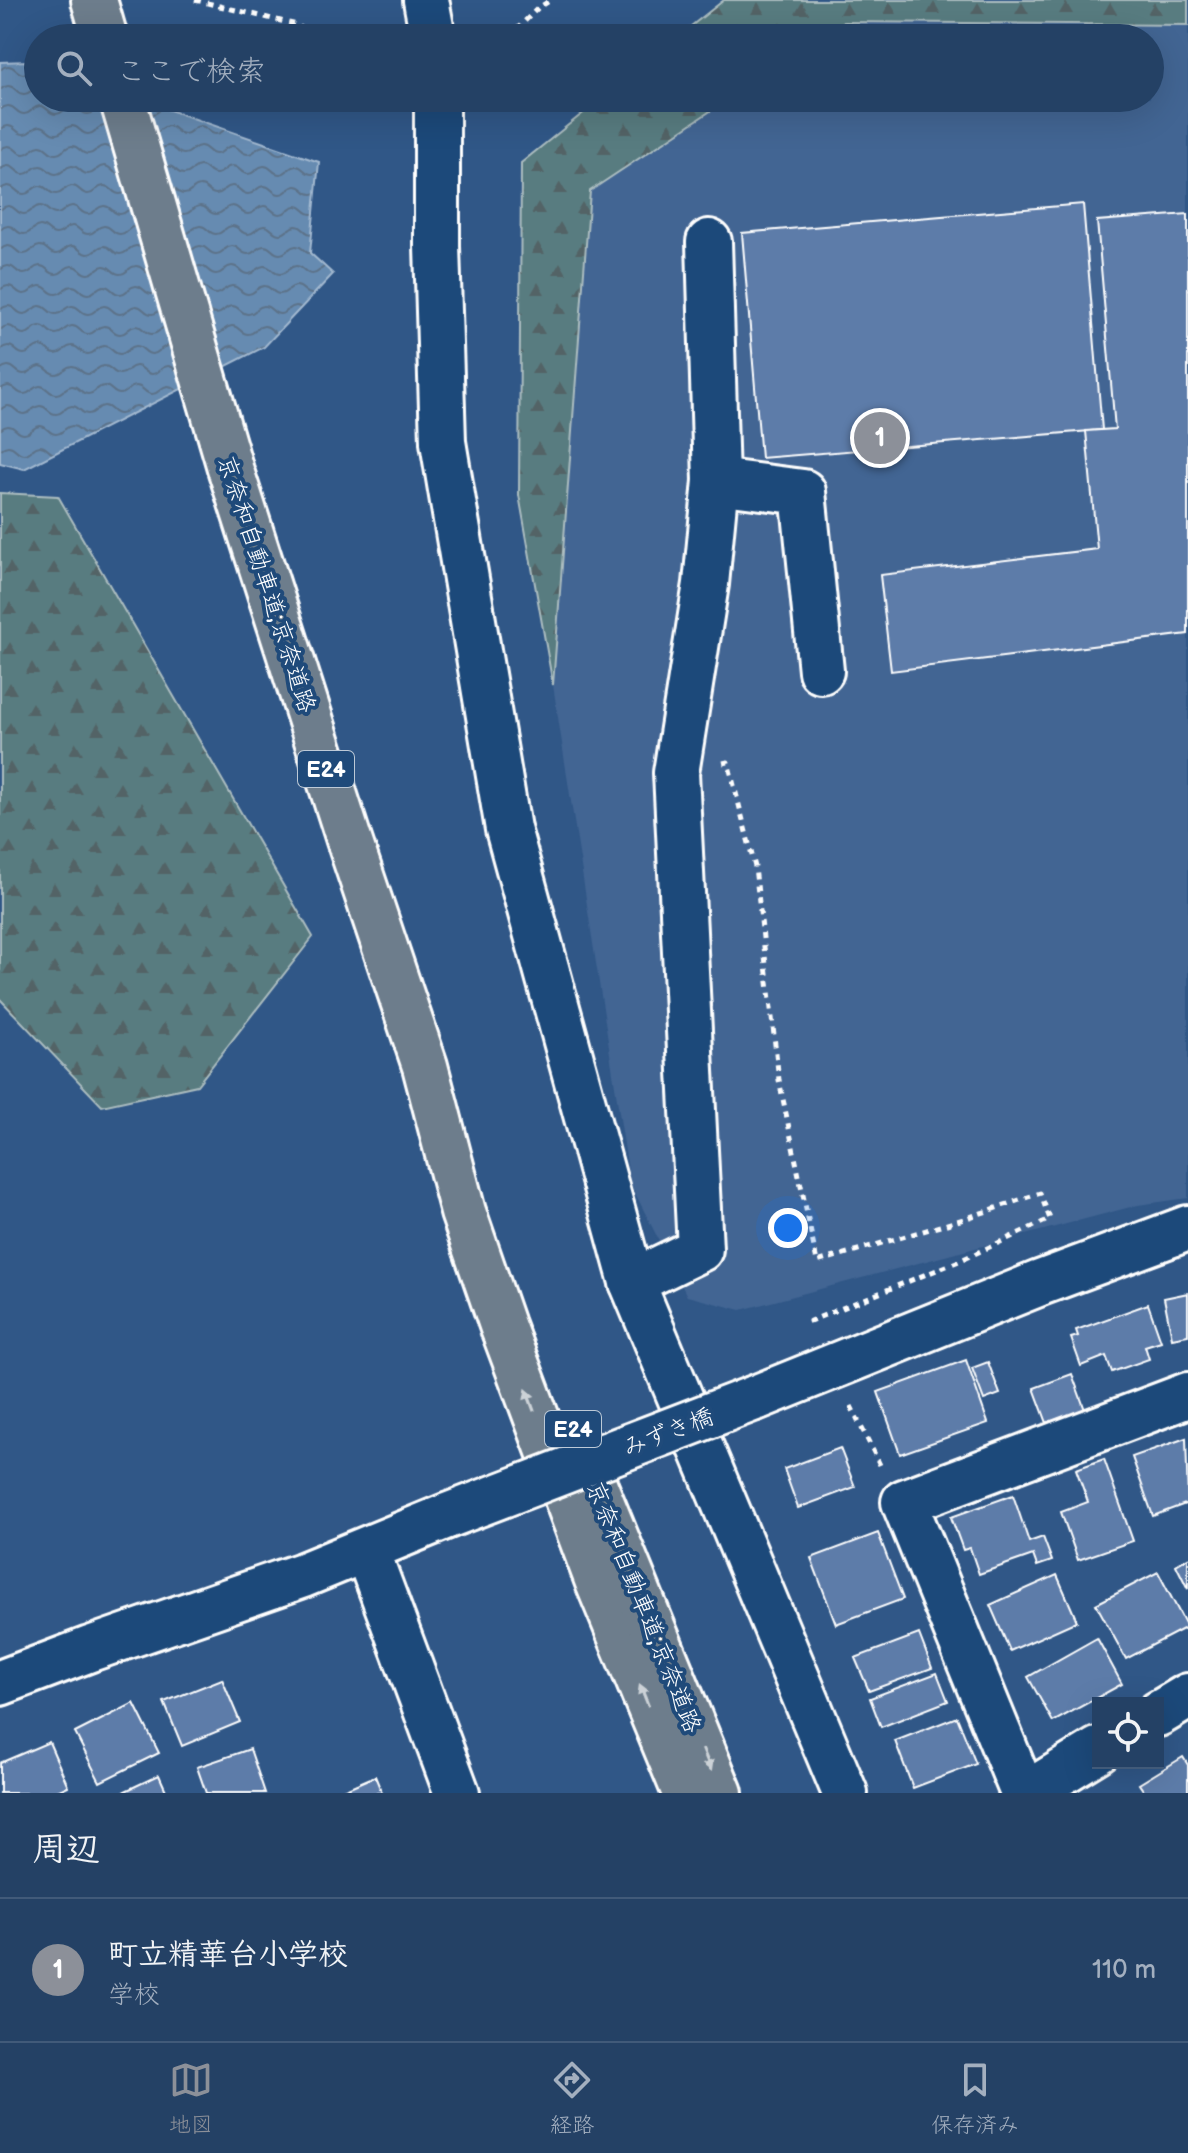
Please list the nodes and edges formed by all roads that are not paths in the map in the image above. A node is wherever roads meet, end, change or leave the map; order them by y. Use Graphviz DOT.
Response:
graph roads {
  1 [pos="94,0"];
  2 [pos="426,0"];
  3 [pos="101,24"];
  4 [pos="430,24"];
  5 [pos="126,112"];
  6 [pos="437,112"];
  7 [pos="709,242"];
  8 [pos="716,481"];
  9 [pos="821,671"];
  10 [pos="425,1066"];
  11 [pos="1188,1228"];
  12 [pos="632,1282"];
  13 [pos="1188,1395"];
  14 [pos="367,1551"];
  15 [pos="0,1683"];
  16 [pos="1188,1696"];
  17 [pos="1164,1710"];
  18 [pos="1092,1754"];
  19 [pos="457,1793"];
  20 [pos="685,1793"];
  21 [pos="720,1793"];
  22 [pos="845,1793"];
  23 [pos="1025,1793"];
  1 -- 3 [label="highway"];
  2 -- 4 [label="street"];
  5 -- 10 [label="highway, 京奈和自動車道;京奈道路 / E24"];
  6 -- 12 [label="street"];
  7 -- 8 [label="street"];
  8 -- 9 [label="street"];
  8 -- 12 [label="street"];
  20 -- 10 [label="highway, 京奈和自動車道;京奈道路 / E24, one-way"];
  10 -- 21 [label="highway, 京奈和自動車道;京奈道路 / E24, one-way"];
  11 -- 14 [label="street, みずき橋, bridge"];
  12 -- 22 [label="street"];
  13 -- 23 [label="street"];
  14 -- 15 [label="street, みずき橋"];
  14 -- 19 [label="street"];
  16 -- 17 [label="street"];
  18 -- 23 [label="street"];
}
